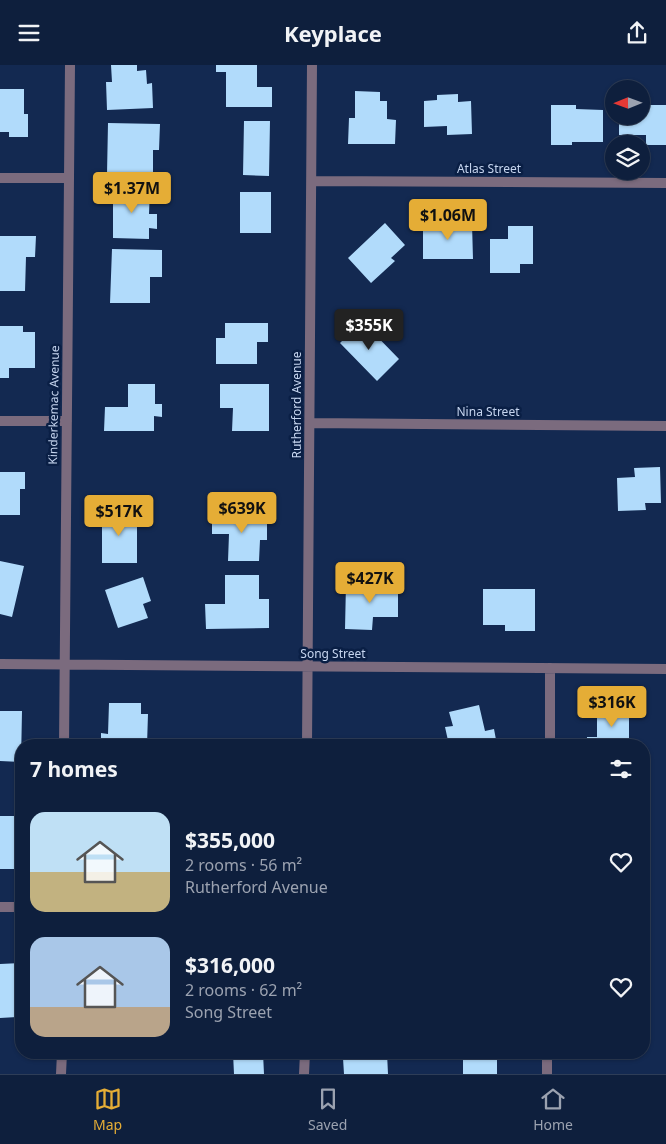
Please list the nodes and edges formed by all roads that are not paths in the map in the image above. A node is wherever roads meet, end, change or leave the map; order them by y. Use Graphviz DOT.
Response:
graph roads {
  1 [pos="70,65"];
  2 [pos="312,65"];
  3 [pos="0,178"];
  4 [pos="69,179"];
  5 [pos="312,181"];
  6 [pos="666,183"];
  7 [pos="0,421"];
  8 [pos="66,421"];
  9 [pos="310,423"];
  10 [pos="666,426"];
  11 [pos="0,664"];
  12 [pos="65,664"];
  13 [pos="308,666"];
  14 [pos="550,668"];
  15 [pos="666,669"];
  16 [pos="64,739"];
  17 [pos="307,739"];
  18 [pos="550,739"];
  19 [pos="0,907"];
  20 [pos="15,907"];
  21 [pos="62,1059"];
  22 [pos="305,1059"];
  23 [pos="547,1059"];
  24 [pos="61,1074"];
  25 [pos="304,1074"];
  26 [pos="547,1074"];
  1 -- 4 [label="street, Kinderkemac Avenue"];
  2 -- 5 [label="street, Rutherford Avenue"];
  3 -- 4 [label="street"];
  4 -- 8 [label="street, Kinderkemac Avenue"];
  5 -- 6 [label="street, Atlas Street"];
  5 -- 9 [label="street, Rutherford Avenue"];
  7 -- 8 [label="street"];
  8 -- 12 [label="street, Kinderkemac Avenue"];
  9 -- 10 [label="street, Nina Street"];
  9 -- 13 [label="street, Rutherford Avenue"];
  11 -- 12 [label="street, Song Street"];
  12 -- 13 [label="street, Song Street"];
  12 -- 16 [label="street, Kinderkemac Avenue"];
  13 -- 14 [label="street, Song Street"];
  13 -- 17 [label="street, Rutherford Avenue"];
  14 -- 15 [label="street, Song Street"];
  14 -- 18 [label="street"];
  19 -- 20 [label="street"];
  21 -- 24 [label="street"];
  22 -- 25 [label="street"];
  23 -- 26 [label="street"];
}
